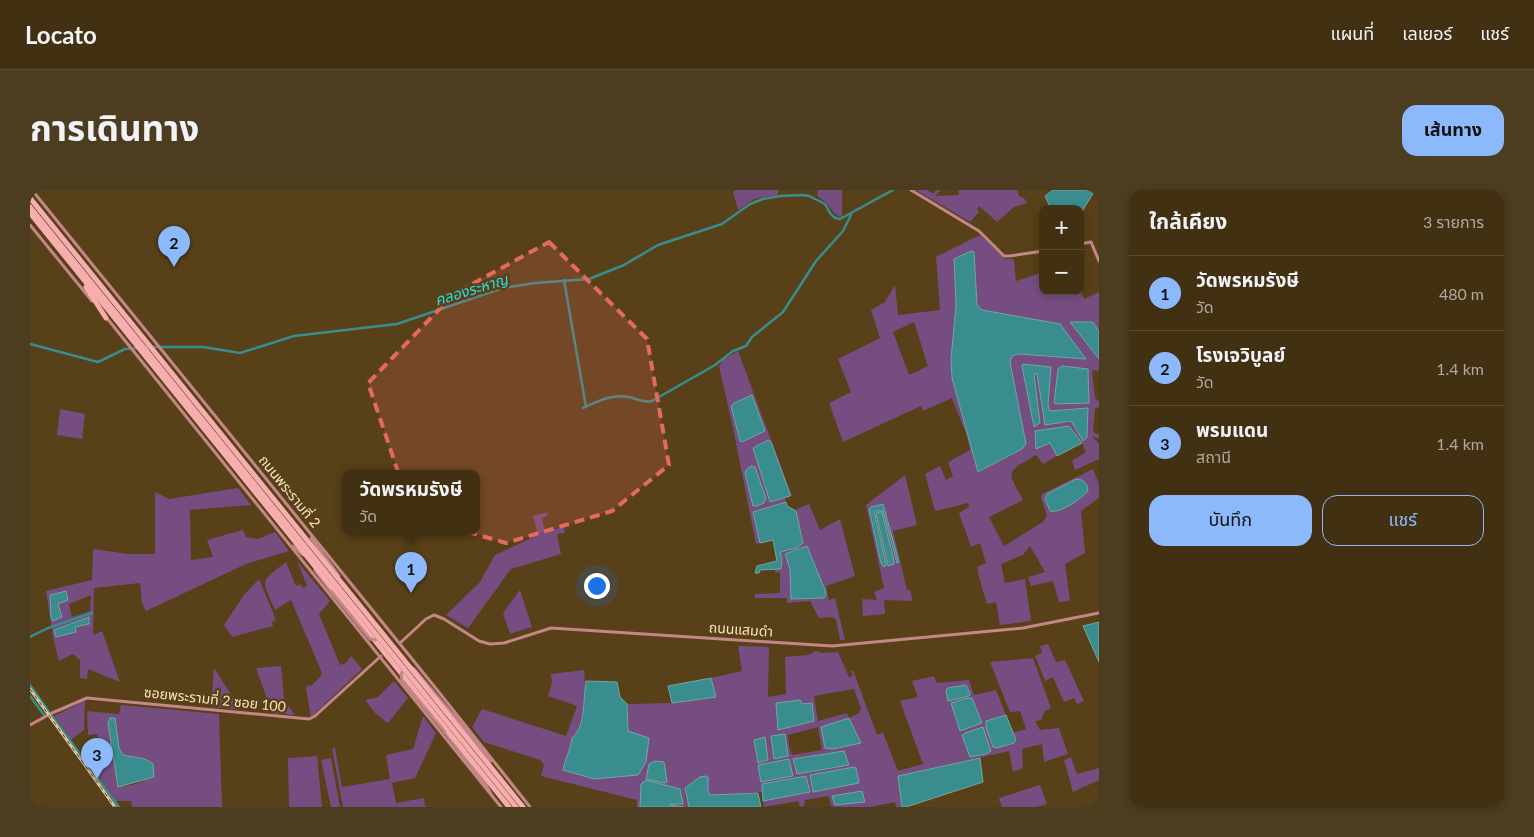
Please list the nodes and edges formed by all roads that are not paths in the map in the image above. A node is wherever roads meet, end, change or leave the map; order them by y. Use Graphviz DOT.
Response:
graph roads {
  1 [pos="32,190"];
  2 [pos="911,190"];
  3 [pos="30,198"];
  4 [pos="30,207"];
  5 [pos="30,213"];
  6 [pos="30,225"];
  7 [pos="1084,243"];
  8 [pos="1039,252"];
  9 [pos="1099,261"];
  10 [pos="72,264"];
  11 [pos="106,318"];
  12 [pos="305,528"];
  13 [pos="287,541"];
  14 [pos="1099,613"];
  15 [pos="400,643"];
  16 [pos="380,656"];
  17 [pos="30,725"];
  18 [pos="504,774"];
  19 [pos="492,797"];
  20 [pos="501,807"];
  21 [pos="510,807"];
  22 [pos="516,807"];
  23 [pos="523,807"];
  24 [pos="530,807"];
  1 -- 12 [label="main road, ถนนพระรามที่ 2"];
  2 -- 8 [label="main road"];
  3 -- 23 [label="highway, bridge"];
  3 -- 23 [label="highway, ถนนพระรามที่ 2, bridge"];
  4 -- 22 [label="highway, bridge"];
  5 -- 10 [label="highway, ถนนพระรามที่ 2"];
  6 -- 11 [label="main road"];
  7 -- 9 [label="main road"];
  10 -- 11 [label="highway"];
  10 -- 21 [label="highway, ถนนพระรามที่ 2, bridge"];
  11 -- 13 [label="main road"];
  12 -- 13 [label="main road, bridge"];
  12 -- 15 [label="main road, ถนนพระรามที่ 2"];
  13 -- 16 [label="main road"];
  14 -- 15 [label="main road, ถนนแสมดำ"];
  15 -- 18 [label="main road, ถนนพระรามที่ 2"];
  16 -- 17 [label="main road, ซอยพระรามที่ 2 ซอย 100"];
  16 -- 19 [label="main road"];
  18 -- 19 [label="main road, bridge"];
  18 -- 24 [label="main road, ถนนพระรามที่ 2"];
  19 -- 20 [label="main road"];
}
